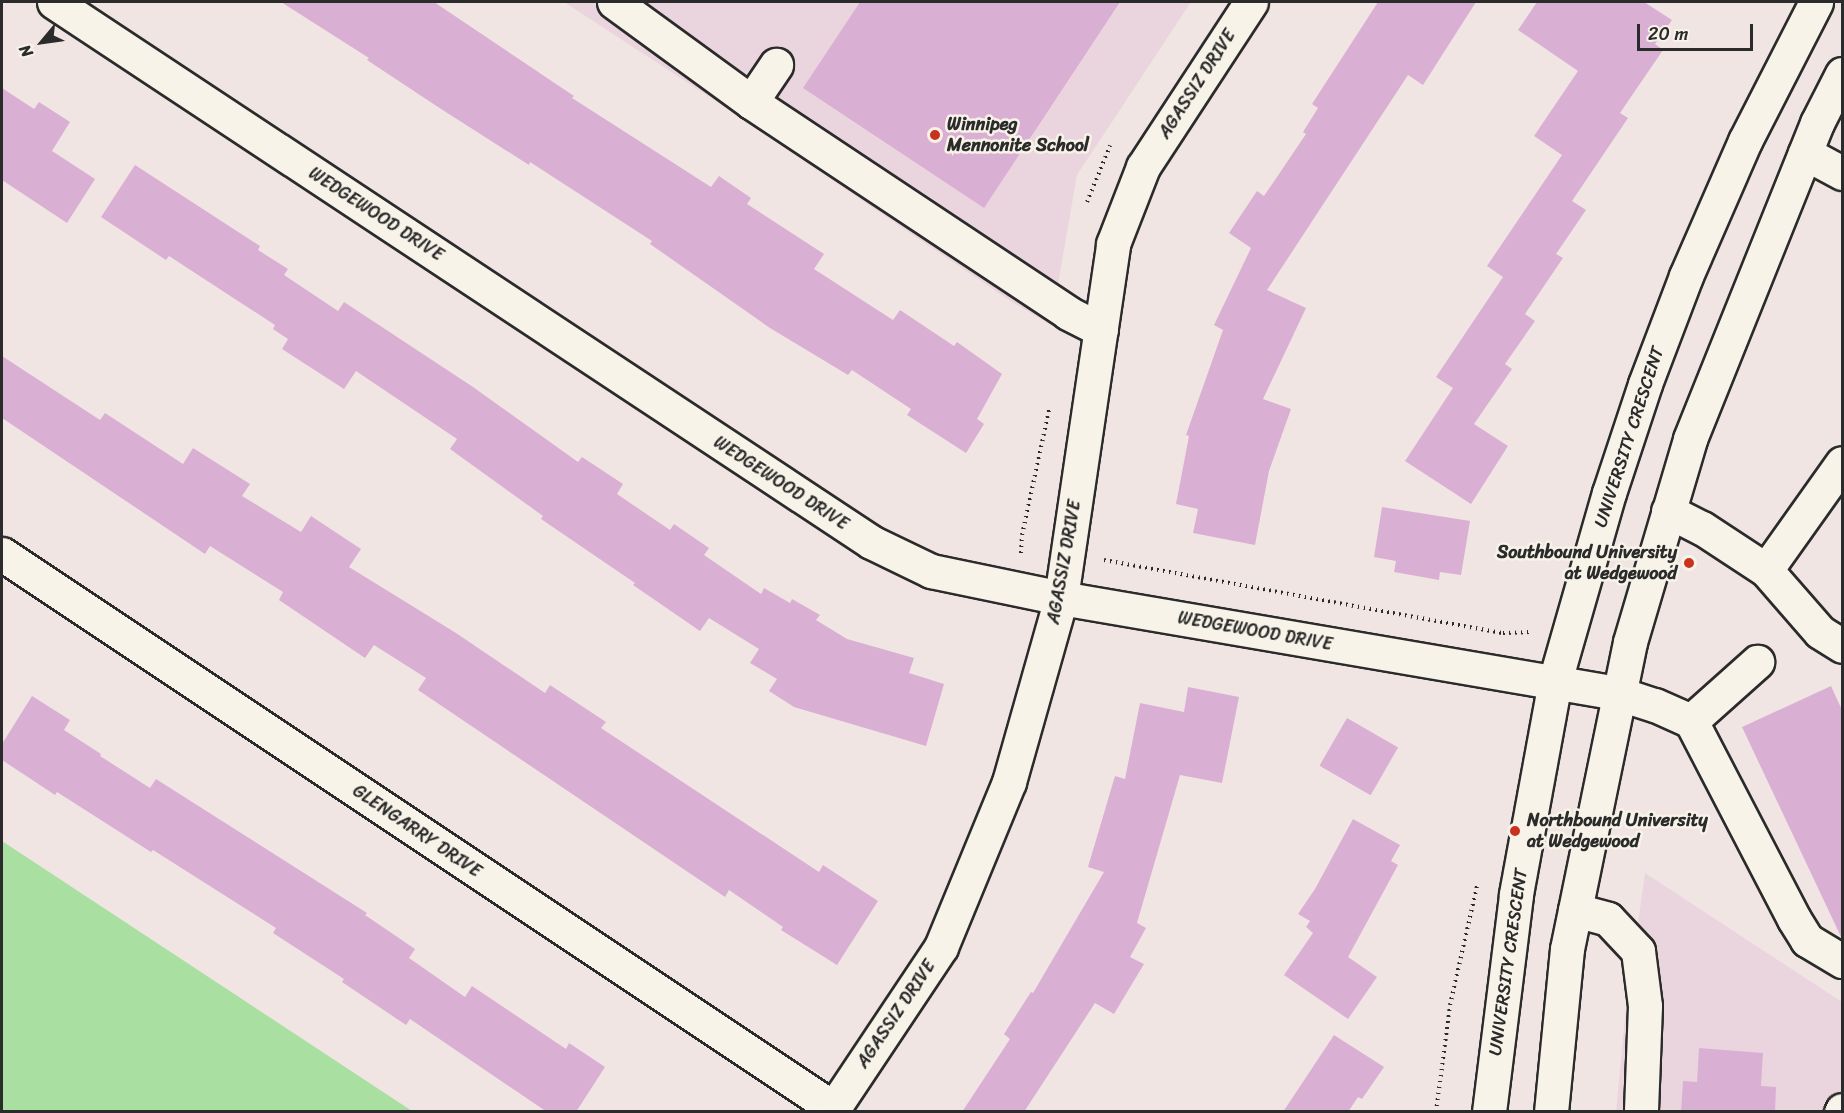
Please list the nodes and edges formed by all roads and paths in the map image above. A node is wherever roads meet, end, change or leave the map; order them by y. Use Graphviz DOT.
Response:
graph roads {
  1 [pos="54,2"];
  2 [pos="614,2"];
  3 [pos="1251,2"];
  4 [pos="1816,2"];
  5 [pos="776,65"];
  6 [pos="1842,75"];
  7 [pos="751,102"];
  8 [pos="1804,153"];
  9 [pos="1842,173"];
  10 [pos="1101,330"];
  11 [pos="1842,463"];
  12 [pos="1668,511"];
  13 [pos="2,554"];
  14 [pos="1067,556"];
  15 [pos="1766,570"];
  16 [pos="1061,598"];
  17 [pos="1528,633"];
  18 [pos="1842,646"];
  19 [pos="1757,662"];
  20 [pos="1555,681"];
  21 [pos="1617,693"];
  22 [pos="1691,721"];
  23 [pos="1575,910"];
  24 [pos="1842,961"];
  25 [pos="832,1110"];
  26 [pos="1490,1112"];
  27 [pos="1551,1112"];
  28 [pos="1641,1112"];
  1 -- 16 [label="street, WEDGEWOOD DRIVE"];
  2 -- 7 [label="street"];
  3 -- 10 [label="street, AGASSIZ DRIVE"];
  4 -- 20 [label="street, UNIVERSITY CRESCENT"];
  5 -- 7 [label="street"];
  6 -- 8 [label="street"];
  7 -- 10 [label="street"];
  8 -- 9 [label="street"];
  8 -- 12 [label="street"];
  10 -- 14 [label="street, AGASSIZ DRIVE"];
  11 -- 15 [label="street"];
  12 -- 15 [label="street"];
  12 -- 21 [label="street"];
  13 -- 25 [label="street, GLENGARRY DRIVE"];
  14 -- 16 [label="street, AGASSIZ DRIVE"];
  14 -- 17 [label="path"];
  15 -- 18 [label="street"];
  16 -- 20 [label="street, WEDGEWOOD DRIVE"];
  16 -- 25 [label="street, AGASSIZ DRIVE"];
  19 -- 22 [label="street"];
  20 -- 21 [label="street, WEDGEWOOD DRIVE"];
  20 -- 26 [label="street, UNIVERSITY CRESCENT"];
  21 -- 22 [label="street, WEDGEWOOD DRIVE"];
  21 -- 23 [label="street"];
  22 -- 24 [label="street"];
  23 -- 27 [label="street"];
  23 -- 28 [label="street"];
}
